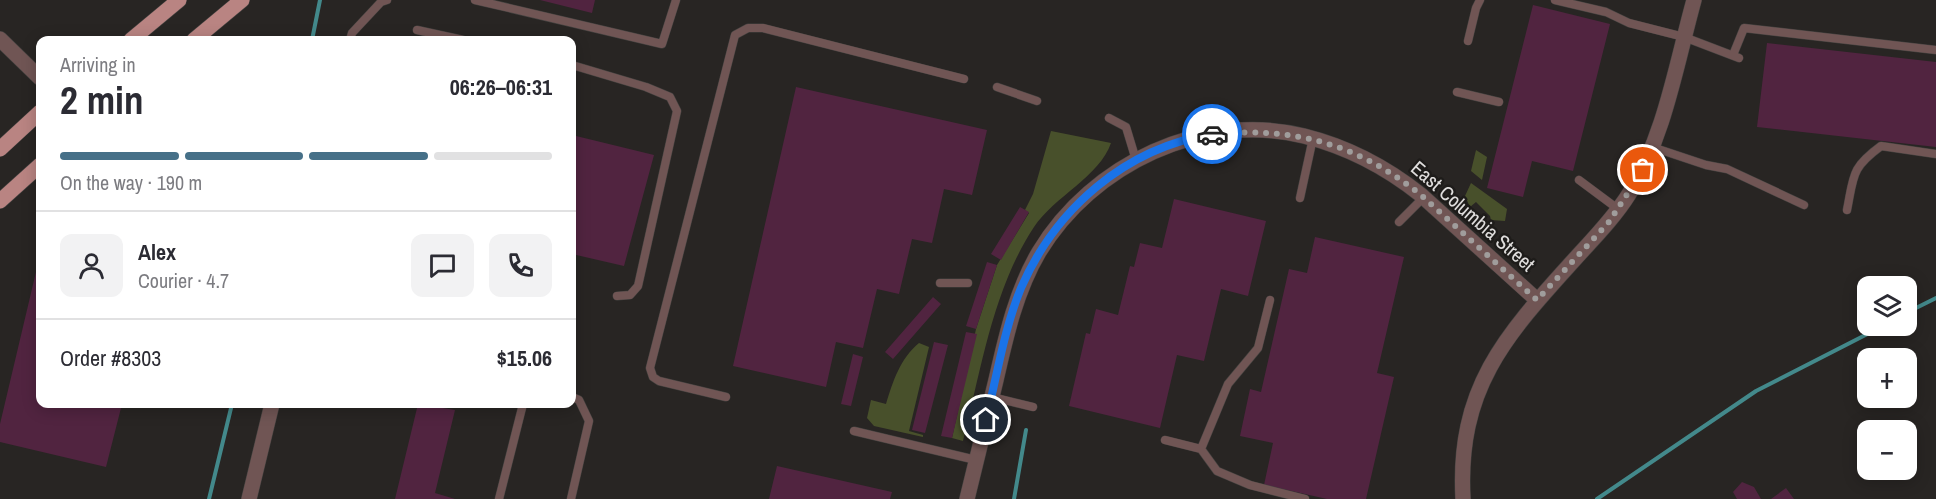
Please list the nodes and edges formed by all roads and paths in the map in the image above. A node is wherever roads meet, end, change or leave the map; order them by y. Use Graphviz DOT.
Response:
graph roads {
  1 [pos="179,0"];
  2 [pos="242,0"];
  3 [pos="387,0"];
  4 [pos="475,0"];
  5 [pos="676,0"];
  6 [pos="1480,0"];
  7 [pos="1555,0"];
  8 [pos="1694,0"];
  9 [pos="417,30"];
  10 [pos="136,36"];
  11 [pos="199,36"];
  12 [pos="351,36"];
  13 [pos="445,36"];
  14 [pos="1684,37"];
  15 [pos="0,39"];
  16 [pos="1468,41"];
  17 [pos="1936,50"];
  18 [pos="576,66"];
  19 [pos="36,74"];
  20 [pos="964,79"];
  21 [pos="997,87"];
  22 [pos="1458,92"];
  23 [pos="1037,100"];
  24 [pos="1499,102"];
  25 [pos="36,116"];
  26 [pos="1109,118"];
  27 [pos="1313,138"];
  28 [pos="1653,147"];
  29 [pos="0,149"];
  30 [pos="1936,154"];
  31 [pos="1136,159"];
  32 [pos="36,169"];
  33 [pos="1579,180"];
  34 [pos="1424,197"];
  35 [pos="1300,198"];
  36 [pos="0,201"];
  37 [pos="1804,205"];
  38 [pos="1618,209"];
  39 [pos="1847,210"];
  40 [pos="1399,222"];
  41 [pos="940,283"];
  42 [pos="968,283"];
  43 [pos="616,296"];
  44 [pos="1270,300"];
  45 [pos="1537,300"];
  46 [pos="726,397"];
  47 [pos="992,397"];
  48 [pos="576,399"];
  49 [pos="1033,407"];
  50 [pos="271,408"];
  51 [pos="522,408"];
  52 [pos="854,431"];
  53 [pos="1165,440"];
  54 [pos="1201,449"];
  55 [pos="976,460"];
  56 [pos="249,499"];
  57 [pos="499,499"];
  58 [pos="571,499"];
  59 [pos="967,499"];
  60 [pos="1305,499"];
  61 [pos="1463,499"];
  1 -- 10 [label="main road"];
  2 -- 11 [label="main road"];
  3 -- 12 [label="lane"];
  4 -- 5 [label="lane"];
  6 -- 16 [label="lane"];
  7 -- 14 [label="lane"];
  8 -- 14 [label="street"];
  9 -- 13 [label="lane"];
  14 -- 17 [label="lane"];
  14 -- 28 [label="street"];
  15 -- 19 [label="street"];
  18 -- 43 [label="lane"];
  20 -- 46 [label="lane"];
  21 -- 23 [label="lane"];
  22 -- 24 [label="lane"];
  25 -- 29 [label="main road"];
  26 -- 31 [label="lane"];
  27 -- 31 [label="street, East Columbia Street"];
  27 -- 34 [label="street, East Columbia Street"];
  27 -- 35 [label="lane"];
  28 -- 37 [label="lane"];
  28 -- 38 [label="street"];
  30 -- 39 [label="lane"];
  31 -- 47 [label="street, East Columbia Street"];
  32 -- 36 [label="main road"];
  33 -- 38 [label="lane"];
  34 -- 40 [label="lane"];
  34 -- 45 [label="street, East Columbia Street"];
  38 -- 45 [label="street"];
  41 -- 42 [label="lane"];
  44 -- 54 [label="lane"];
  45 -- 61 [label="street"];
  47 -- 49 [label="lane"];
  47 -- 55 [label="street, East Columbia Street"];
  48 -- 58 [label="lane"];
  50 -- 56 [label="street"];
  51 -- 57 [label="lane"];
  52 -- 55 [label="lane"];
  53 -- 54 [label="lane"];
  54 -- 60 [label="lane"];
  55 -- 59 [label="street, East Columbia Street"];
}
